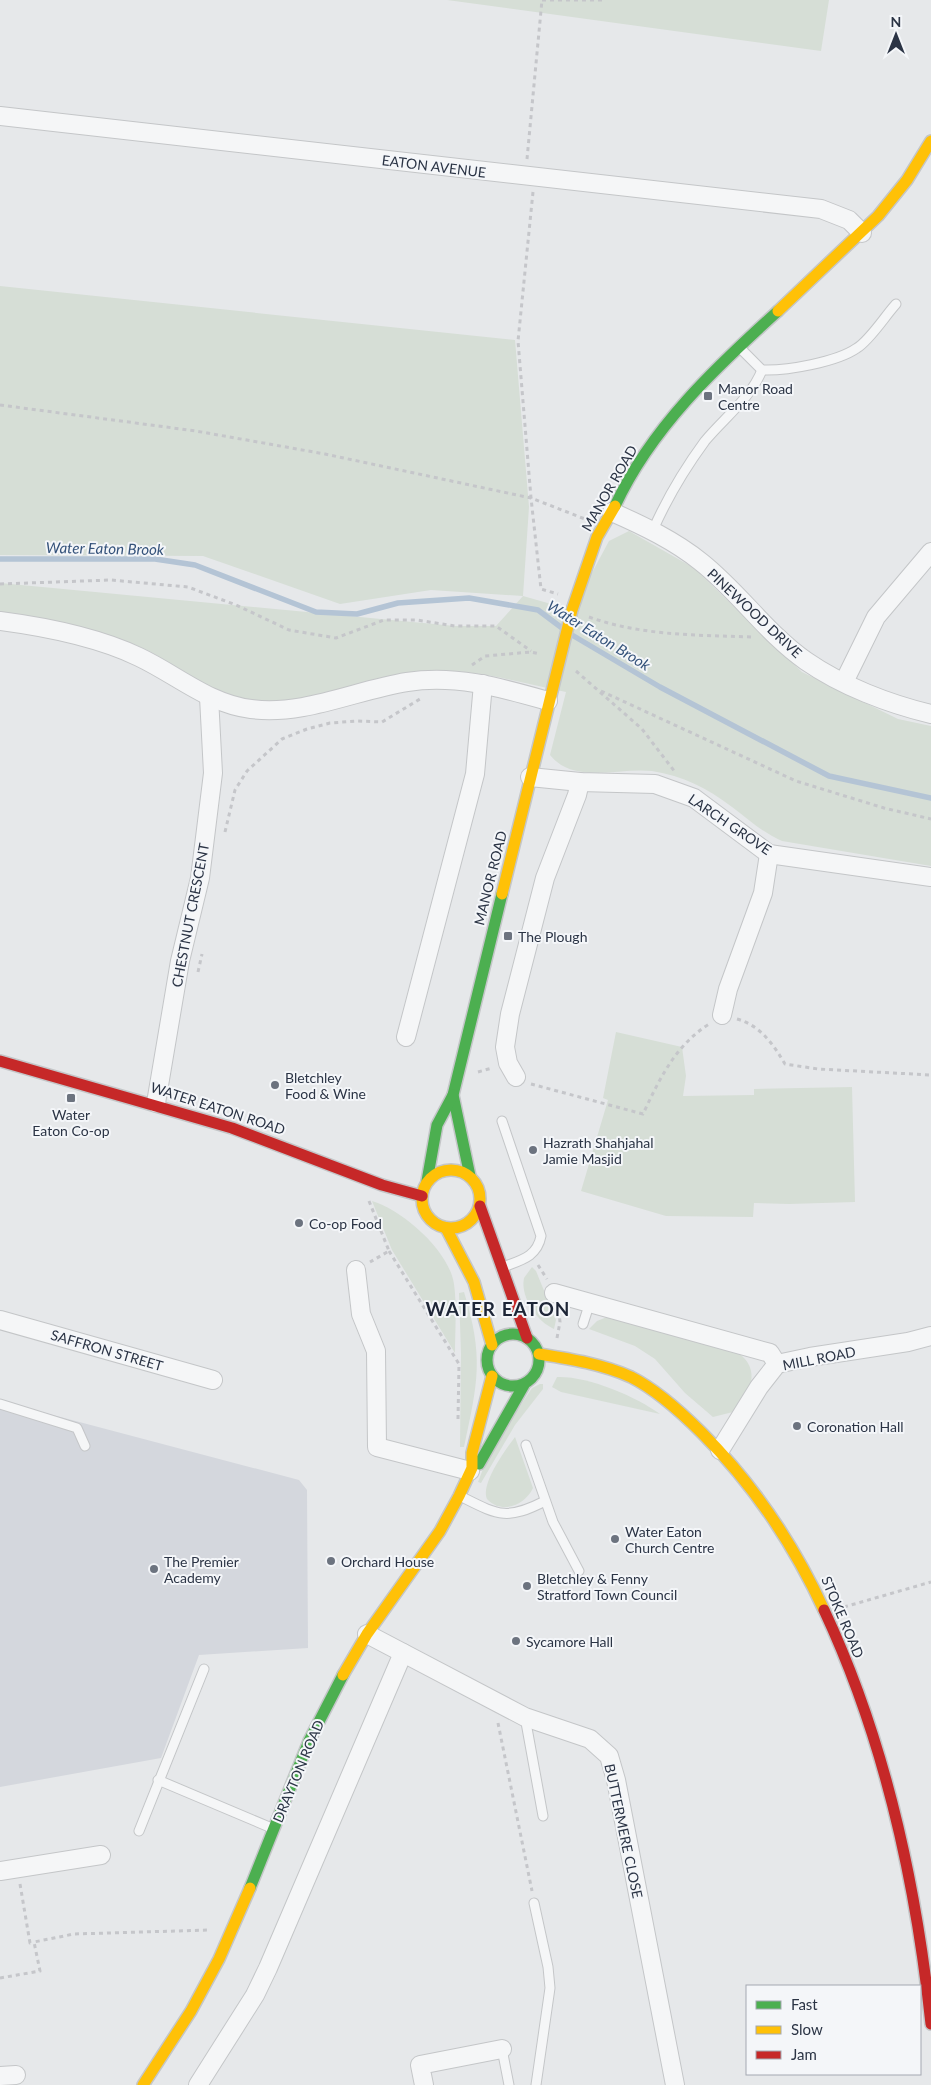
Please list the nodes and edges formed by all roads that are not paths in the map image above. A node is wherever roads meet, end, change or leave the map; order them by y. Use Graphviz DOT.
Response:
graph roads {
  1 [pos="0,116"];
  2 [pos="931,141"];
  3 [pos="862,233"];
  4 [pos="896,304"];
  5 [pos="739,346"];
  6 [pos="762,370"];
  7 [pos="612,512"];
  8 [pos="653,530"];
  9 [pos="931,552"];
  10 [pos="0,621"];
  11 [pos="844,682"];
  12 [pos="483,684"];
  13 [pos="209,697"];
  14 [pos="548,701"];
  15 [pos="931,714"];
  16 [pos="530,777"];
  17 [pos="580,782"];
  18 [pos="769,854"];
  19 [pos="931,877"];
  20 [pos="722,1015"];
  21 [pos="406,1037"];
  22 [pos="0,1061"];
  23 [pos="512,1070"];
  24 [pos="453,1095"];
  25 [pos="156,1103"];
  26 [pos="502,1121"];
  27 [pos="470,1176"];
  28 [pos="427,1181"];
  29 [pos="422,1196"];
  30 [pos="480,1206"];
  31 [pos="446,1228"];
  32 [pos="503,1267"];
  33 [pos="356,1270"];
  34 [pos="554,1292"];
  35 [pos="590,1302"];
  36 [pos="0,1320"];
  37 [pos="583,1324"];
  38 [pos="931,1336"];
  39 [pos="527,1338"];
  40 [pos="492,1345"];
  41 [pos="539,1354"];
  42 [pos="777,1364"];
  43 [pos="492,1376"];
  44 [pos="213,1380"];
  45 [pos="524,1385"];
  46 [pos="0,1404"];
  47 [pos="526,1445"];
  48 [pos="85,1446"];
  49 [pos="720,1450"];
  50 [pos="471,1470"];
  51 [pos="459,1496"];
  52 [pos="546,1501"];
  53 [pos="579,1571"];
  54 [pos="367,1634"];
  55 [pos="403,1653"];
  56 [pos="204,1669"];
  57 [pos="525,1717"];
  58 [pos="158,1780"];
  59 [pos="542,1816"];
  60 [pos="274,1829"];
  61 [pos="138,1831"];
  62 [pos="101,1855"];
  63 [pos="0,1872"];
  64 [pos="534,1903"];
  65 [pos="931,2024"];
  66 [pos="502,2049"];
  67 [pos="143,2085"];
  68 [pos="198,2085"];
  69 [pos="424,2085"];
  70 [pos="509,2085"];
  71 [pos="536,2085"];
  72 [pos="676,2085"];
  1 -- 3 [label="street, EATON AVENUE"];
  2 -- 3 [label="street, MANOR ROAD"];
  3 -- 5 [label="street, MANOR ROAD"];
  4 -- 6 [label="lane"];
  5 -- 6 [label="lane"];
  5 -- 7 [label="street, MANOR ROAD"];
  6 -- 8 [label="lane"];
  7 -- 8 [label="street, PINEWOOD DRIVE"];
  7 -- 14 [label="street, MANOR ROAD"];
  8 -- 11 [label="street, PINEWOOD DRIVE"];
  9 -- 11 [label="street"];
  10 -- 13 [label="street"];
  11 -- 15 [label="street, PINEWOOD DRIVE"];
  12 -- 13 [label="street"];
  12 -- 14 [label="street"];
  12 -- 21 [label="street"];
  13 -- 25 [label="street, CHESTNUT CRESCENT"];
  14 -- 16 [label="street, MANOR ROAD"];
  16 -- 17 [label="street, LARCH GROVE"];
  16 -- 24 [label="street, MANOR ROAD"];
  17 -- 18 [label="street, LARCH GROVE"];
  17 -- 23 [label="street"];
  18 -- 19 [label="street, LARCH GROVE"];
  18 -- 20 [label="street"];
  22 -- 25 [label="street, WATER EATON ROAD"];
  24 -- 27 [label="street, MANOR ROAD"];
  24 -- 28 [label="street, MANOR ROAD"];
  25 -- 29 [label="street, WATER EATON ROAD"];
  26 -- 32 [label="lane"];
  27 -- 28 [label="street"];
  27 -- 30 [label="street"];
  28 -- 29 [label="street"];
  29 -- 31 [label="street"];
  30 -- 31 [label="street"];
  30 -- 32 [label="street"];
  31 -- 40 [label="street"];
  32 -- 39 [label="street"];
  33 -- 50 [label="street"];
  34 -- 35 [label="street"];
  35 -- 37 [label="lane"];
  35 -- 42 [label="street"];
  36 -- 44 [label="street, SAFFRON STREET"];
  38 -- 42 [label="street, MILL ROAD"];
  39 -- 40 [label="street"];
  39 -- 41 [label="street"];
  40 -- 43 [label="street"];
  41 -- 45 [label="street"];
  41 -- 49 [label="street, STOKE ROAD"];
  42 -- 49 [label="street, MILL ROAD"];
  43 -- 45 [label="street"];
  43 -- 50 [label="street, DRAYTON ROAD"];
  45 -- 50 [label="street, DRAYTON ROAD"];
  46 -- 48 [label="lane"];
  47 -- 52 [label="lane"];
  49 -- 65 [label="street, STOKE ROAD"];
  50 -- 51 [label="street, DRAYTON ROAD"];
  51 -- 52 [label="lane"];
  51 -- 54 [label="street, DRAYTON ROAD"];
  52 -- 53 [label="lane"];
  54 -- 55 [label="street, BUTTERMERE CLOSE"];
  54 -- 60 [label="street, DRAYTON ROAD"];
  55 -- 57 [label="street, BUTTERMERE CLOSE"];
  55 -- 68 [label="street"];
  56 -- 58 [label="lane"];
  57 -- 59 [label="lane"];
  57 -- 72 [label="street, BUTTERMERE CLOSE"];
  58 -- 60 [label="lane"];
  58 -- 61 [label="lane"];
  60 -- 67 [label="street, DRAYTON ROAD"];
  62 -- 63 [label="street"];
  64 -- 71 [label="lane"];
  66 -- 69 [label="street"];
  66 -- 70 [label="lane"];
}
